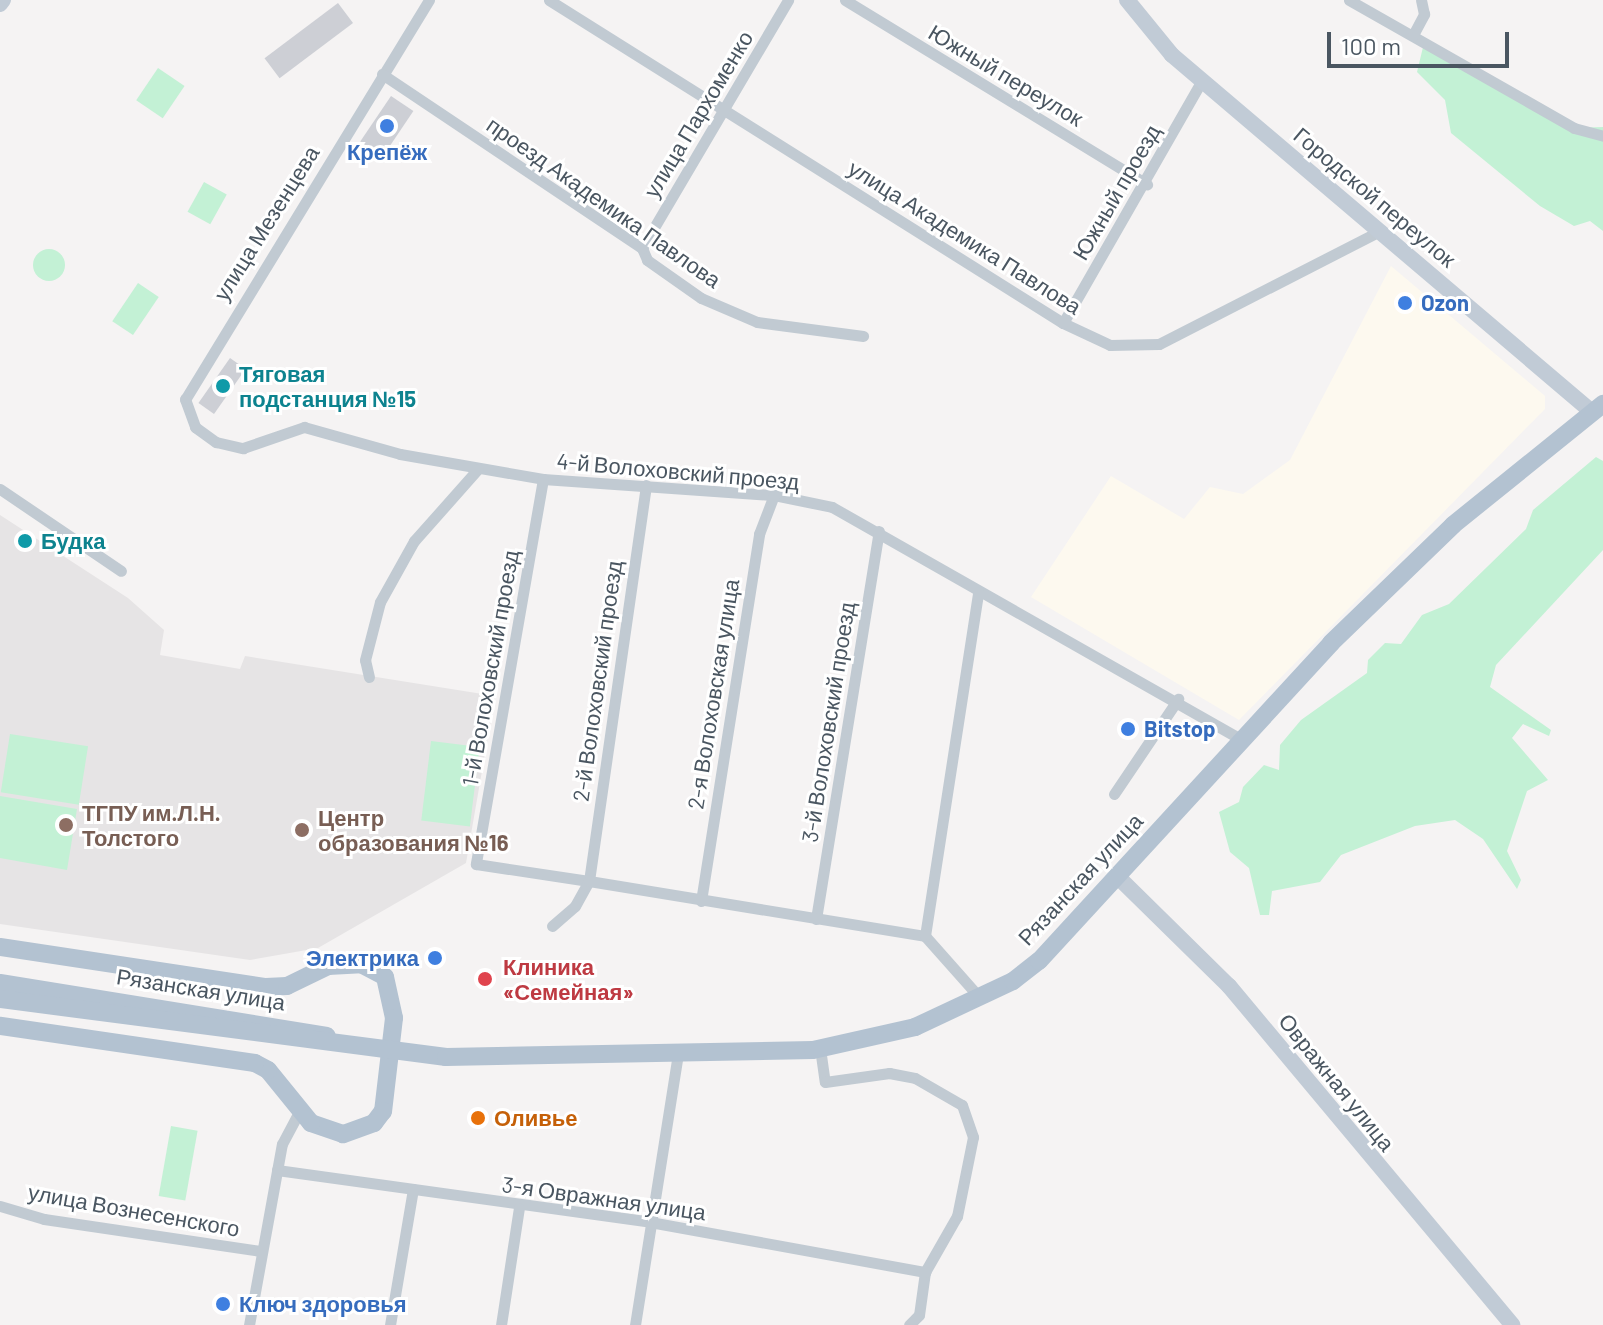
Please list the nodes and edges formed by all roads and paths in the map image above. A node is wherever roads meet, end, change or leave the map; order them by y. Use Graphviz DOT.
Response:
graph roads {
  1 [pos="429,0"];
  2 [pos="549,0"];
  3 [pos="788,0"];
  4 [pos="845,0"];
  5 [pos="1127,0"];
  6 [pos="1349,0"];
  7 [pos="1421,0"];
  8 [pos="1413,35"];
  9 [pos="382,74"];
  10 [pos="1202,80"];
  11 [pos="724,111"];
  12 [pos="1603,136"];
  13 [pos="1147,184"];
  14 [pos="1382,230"];
  15 [pos="642,248"];
  16 [pos="1063,323"];
  17 [pos="863,336"];
  18 [pos="1599,412"];
  19 [pos="243,448"];
  20 [pos="478,469"];
  21 [pos="543,479"];
  22 [pos="646,485"];
  23 [pos="0,489"];
  24 [pos="774,495"];
  25 [pos="879,531"];
  26 [pos="121,571"];
  27 [pos="978,592"];
  28 [pos="369,677"];
  29 [pos="1178,699"];
  30 [pos="1241,739"];
  31 [pos="1114,794"];
  32 [pos="1118,877"];
  33 [pos="589,881"];
  34 [pos="701,901"];
  35 [pos="816,919"];
  36 [pos="552,926"];
  37 [pos="925,936"];
  38 [pos="0,947"];
  39 [pos="0,983"];
  40 [pos="980,998"];
  41 [pos="0,999"];
  42 [pos="0,1026"];
  43 [pos="211,1031"];
  44 [pos="820,1048"];
  45 [pos="392,1052"];
  46 [pos="678,1054"];
  47 [pos="255,1063"];
  48 [pos="301,1109"];
  49 [pos="277,1170"];
  50 [pos="413,1189"];
  51 [pos="0,1206"];
  52 [pos="519,1208"];
  53 [pos="650,1222"];
  54 [pos="261,1251"];
  55 [pos="925,1272"];
  56 [pos="249,1325"];
  57 [pos="390,1325"];
  58 [pos="501,1325"];
  59 [pos="635,1325"];
  60 [pos="909,1325"];
  61 [pos="1512,1325"];
  1 -- 9 [label="street, улица Мезенцева"];
  2 -- 11 [label="street, улица Академика Павлова"];
  3 -- 11 [label="street, улица Пархоменко"];
  4 -- 13 [label="street, Южный переулок"];
  5 -- 10 [label="main road, Городской переулок"];
  6 -- 8 [label="street"];
  7 -- 8 [label="street"];
  8 -- 12 [label="street"];
  9 -- 15 [label="street, проезд Академика Павлова"];
  9 -- 19 [label="street, улица Мезенцева"];
  10 -- 13 [label="street, Южный проезд"];
  10 -- 14 [label="main road, Городской переулок"];
  11 -- 15 [label="street, улица Пархоменко"];
  11 -- 16 [label="street, улица Академика Павлова"];
  13 -- 16 [label="street, Южный проезд"];
  14 -- 16 [label="street, улица Академика Павлова"];
  14 -- 18 [label="main road, Городской переулок"];
  15 -- 17 [label="street, проезд Академика Павлова"];
  18 -- 30 [label="main road, Рязанская улица"];
  19 -- 20 [label="street, 4-й Волоховский проезд"];
  20 -- 21 [label="street, 4-й Волоховский проезд"];
  20 -- 28 [label="street"];
  21 -- 22 [label="street, 4-й Волоховский проезд"];
  21 -- 33 [label="street, 1-й Волоховский проезд"];
  22 -- 24 [label="street, 4-й Волоховский проезд"];
  22 -- 33 [label="street, 2-й Волоховский проезд"];
  23 -- 26 [label="street"];
  24 -- 25 [label="street, 4-й Волоховский проезд"];
  24 -- 34 [label="street, 2-я Волоховская улица"];
  25 -- 27 [label="street, 4-й Волоховский проезд"];
  25 -- 35 [label="street, 3-й Волоховский проезд"];
  27 -- 29 [label="street, 4-й Волоховский проезд"];
  27 -- 37 [label="street"];
  29 -- 30 [label="street, 4-й Волоховский проезд"];
  29 -- 31 [label="street"];
  30 -- 32 [label="main road, Рязанская улица"];
  32 -- 40 [label="main road, Рязанская улица"];
  32 -- 61 [label="main road, Овражная улица"];
  33 -- 34 [label="street"];
  33 -- 36 [label="street"];
  34 -- 35 [label="street"];
  35 -- 37 [label="street"];
  37 -- 40 [label="street"];
  38 -- 45 [label="main road"];
  39 -- 45 [label="main road, Рязанская улица"];
  40 -- 44 [label="main road, Рязанская улица"];
  41 -- 43 [label="main road, Рязанская улица"];
  42 -- 47 [label="main road"];
  43 -- 45 [label="main road, Рязанская улица"];
  43 -- 47 [label="main road"];
  44 -- 46 [label="main road, Рязанская улица"];
  44 -- 55 [label="street"];
  45 -- 46 [label="main road, Рязанская улица"];
  45 -- 48 [label="main road"];
  46 -- 53 [label="street"];
  47 -- 48 [label="main road"];
  48 -- 49 [label="street"];
  49 -- 50 [label="street, 3-я Овражная улица"];
  49 -- 54 [label="street"];
  50 -- 52 [label="street, 3-я Овражная улица"];
  50 -- 57 [label="street"];
  51 -- 54 [label="street, улица Вознесенского"];
  52 -- 53 [label="street, 3-я Овражная улица"];
  52 -- 58 [label="street"];
  53 -- 55 [label="street, 3-я Овражная улица"];
  53 -- 59 [label="street"];
  54 -- 56 [label="street"];
  55 -- 60 [label="street"];
}
